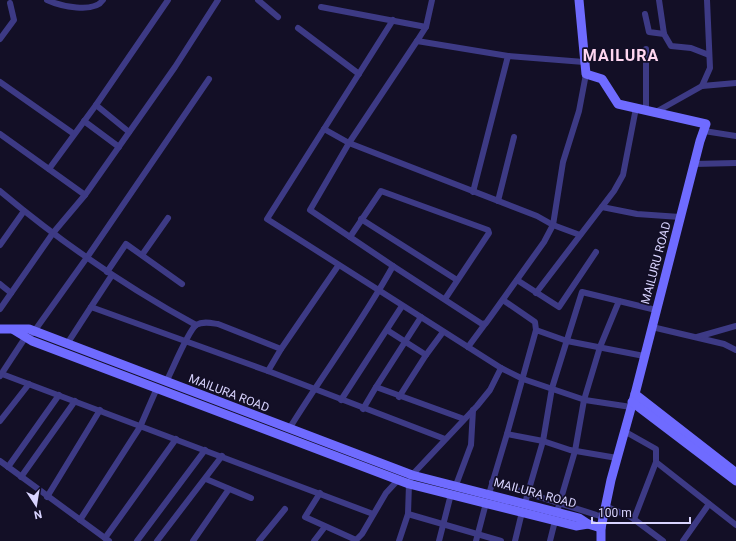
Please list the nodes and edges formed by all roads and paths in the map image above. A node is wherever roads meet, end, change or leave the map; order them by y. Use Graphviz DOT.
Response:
graph roads {
  1 [pos="47,0"];
  2 [pos="103,0"];
  3 [pos="168,0"];
  4 [pos="218,0"];
  5 [pos="258,0"];
  6 [pos="432,0"];
  7 [pos="579,0"];
  8 [pos="659,0"];
  9 [pos="707,0"];
  10 [pos="9,1"];
  11 [pos="57,2"];
  12 [pos="321,7"];
  13 [pos="644,14"];
  14 [pos="278,17"];
  15 [pos="393,20"];
  16 [pos="426,27"];
  17 [pos="298,28"];
  18 [pos="664,34"];
  19 [pos="0,39"];
  20 [pos="417,40"];
  21 [pos="646,49"];
  22 [pos="710,55"];
  23 [pos="508,56"];
  24 [pos="584,62"];
  25 [pos="358,74"];
  26 [pos="586,74"];
  27 [pos="209,79"];
  28 [pos="0,82"];
  29 [pos="736,83"];
  30 [pos="702,86"];
  31 [pos="96,106"];
  32 [pos="636,108"];
  33 [pos="650,112"];
  34 [pos="84,121"];
  35 [pos="324,130"];
  36 [pos="704,131"];
  37 [pos="129,132"];
  38 [pos="0,134"];
  39 [pos="74,134"];
  40 [pos="736,136"];
  41 [pos="514,137"];
  42 [pos="349,143"];
  43 [pos="119,147"];
  44 [pos="736,163"];
  45 [pos="694,164"];
  46 [pos="49,168"];
  47 [pos="0,191"];
  48 [pos="474,192"];
  49 [pos="85,195"];
  50 [pos="498,201"];
  51 [pos="602,207"];
  52 [pos="24,211"];
  53 [pos="680,217"];
  54 [pos="168,218"];
  55 [pos="361,219"];
  56 [pos="553,225"];
  57 [pos="53,233"];
  58 [pos="580,235"];
  59 [pos="350,236"];
  60 [pos="0,244"];
  61 [pos="596,252"];
  62 [pos="142,255"];
  63 [pos="88,256"];
  64 [pos="338,266"];
  65 [pos="393,266"];
  66 [pos="109,274"];
  67 [pos="457,280"];
  68 [pos="517,280"];
  69 [pos="0,284"];
  70 [pos="182,284"];
  71 [pos="379,291"];
  72 [pos="11,292"];
  73 [pos="536,293"];
  74 [pos="445,300"];
  75 [pos="503,300"];
  76 [pos="619,301"];
  77 [pos="402,306"];
  78 [pos="91,308"];
  79 [pos="0,309"];
  80 [pos="656,310"];
  81 [pos="420,317"];
  82 [pos="485,324"];
  83 [pos="196,326"];
  84 [pos="736,326"];
  85 [pos="652,327"];
  86 [pos="0,329"];
  87 [pos="387,330"];
  88 [pos="536,330"];
  89 [pos="443,332"];
  90 [pos="29,336"];
  91 [pos="695,337"];
  92 [pos="567,341"];
  93 [pos="186,342"];
  94 [pos="405,342"];
  95 [pos="67,344"];
  96 [pos="468,347"];
  97 [pos="600,347"];
  98 [pos="280,349"];
  99 [pos="736,350"];
  100 [pos="426,355"];
  101 [pos="644,356"];
  102 [pos="501,368"];
  103 [pos="268,371"];
  104 [pos="1,375"];
  105 [pos="523,379"];
  106 [pos="166,382"];
  107 [pos="29,384"];
  108 [pos="376,387"];
  109 [pos="157,388"];
  110 [pos="552,388"];
  111 [pos="313,390"];
  112 [pos="59,395"];
  113 [pos="399,397"];
  114 [pos="341,400"];
  115 [pos="585,400"];
  116 [pos="75,401"];
  117 [pos="633,401"];
  118 [pos="363,409"];
  119 [pos="100,410"];
  120 [pos="473,410"];
  121 [pos="464,419"];
  122 [pos="0,421"];
  123 [pos="140,427"];
  124 [pos="289,429"];
  125 [pos="624,431"];
  126 [pos="508,434"];
  127 [pos="176,439"];
  128 [pos="445,439"];
  129 [pos="543,440"];
  130 [pos="205,450"];
  131 [pos="575,451"];
  132 [pos="222,456"];
  133 [pos="617,458"];
  134 [pos="0,462"];
  135 [pos="656,462"];
  136 [pos="8,467"];
  137 [pos="736,473"];
  138 [pos="412,475"];
  139 [pos="21,477"];
  140 [pos="206,479"];
  141 [pos="398,480"];
  142 [pos="736,481"];
  143 [pos="492,482"];
  144 [pos="409,484"];
  145 [pos="456,485"];
  146 [pos="229,489"];
  147 [pos="320,493"];
  148 [pos="527,493"];
  149 [pos="451,494"];
  150 [pos="489,494"];
  151 [pos="47,496"];
  152 [pos="251,498"];
  153 [pos="486,503"];
  154 [pos="709,504"];
  155 [pos="605,506"];
  156 [pos="523,508"];
  157 [pos="285,509"];
  158 [pos="557,512"];
  159 [pos="373,514"];
  160 [pos="408,514"];
  161 [pos="603,517"];
  162 [pos="634,519"];
  163 [pos="80,520"];
  164 [pos="443,525"];
  165 [pos="736,525"];
  166 [pos="324,528"];
  167 [pos="478,534"];
  168 [pos="599,538"];
  169 [pos="107,540"];
  170 [pos="356,540"];
  171 [pos="137,541"];
  172 [pos="157,541"];
  173 [pos="193,541"];
  174 [pos="259,541"];
  175 [pos="314,541"];
  176 [pos="400,541"];
  177 [pos="439,541"];
  178 [pos="476,541"];
  179 [pos="501,541"];
  180 [pos="515,541"];
  181 [pos="550,541"];
  182 [pos="663,541"];
  183 [pos="683,541"];
  1 -- 11 [label="street"];
  2 -- 11 [label="street"];
  3 -- 31 [label="street"];
  4 -- 37 [label="street"];
  5 -- 14 [label="street"];
  6 -- 16 [label="street"];
  7 -- 24 [label="street"];
  8 -- 18 [label="street"];
  9 -- 22 [label="street"];
  10 -- 19 [label="street"];
  12 -- 15 [label="street"];
  13 -- 18 [label="street"];
  15 -- 16 [label="street"];
  15 -- 25 [label="street"];
  16 -- 20 [label="street"];
  17 -- 25 [label="street"];
  18 -- 22 [label="street"];
  20 -- 23 [label="street"];
  20 -- 42 [label="street"];
  21 -- 33 [label="street"];
  22 -- 30 [label="street"];
  23 -- 24 [label="street"];
  23 -- 48 [label="street"];
  24 -- 26 [label="street"];
  25 -- 35 [label="street"];
  26 -- 32 [label="street"];
  26 -- 56 [label="street"];
  27 -- 63 [label="street"];
  28 -- 39 [label="street"];
  29 -- 30 [label="street"];
  30 -- 33 [label="street"];
  31 -- 34 [label="street"];
  31 -- 37 [label="street"];
  32 -- 33 [label="street"];
  32 -- 51 [label="street"];
  33 -- 36 [label="street"];
  34 -- 39 [label="street"];
  34 -- 43 [label="street"];
  35 -- 42 [label="street"];
  35 -- 64 [label="street"];
  36 -- 40 [label="street"];
  36 -- 45 [label="street, MAILURU ROAD"];
  37 -- 43 [label="street"];
  38 -- 46 [label="street"];
  39 -- 46 [label="street"];
  41 -- 50 [label="street"];
  42 -- 48 [label="street"];
  42 -- 59 [label="street"];
  43 -- 49 [label="street"];
  44 -- 45 [label="street"];
  45 -- 53 [label="street, MAILURU ROAD"];
  46 -- 49 [label="street"];
  47 -- 52 [label="street"];
  48 -- 50 [label="street"];
  49 -- 57 [label="street"];
  50 -- 56 [label="street"];
  51 -- 53 [label="street"];
  51 -- 58 [label="street"];
  52 -- 57 [label="street"];
  52 -- 60 [label="street"];
  53 -- 80 [label="street, MAILURU ROAD"];
  54 -- 62 [label="street"];
  55 -- 59 [label="street"];
  55 -- 67 [label="street"];
  55 -- 67 [label="street"];
  56 -- 58 [label="street"];
  56 -- 68 [label="street"];
  57 -- 63 [label="street"];
  57 -- 72 [label="street"];
  58 -- 73 [label="street"];
  59 -- 65 [label="street"];
  61 -- 73 [label="street"];
  62 -- 66 [label="street"];
  62 -- 70 [label="street"];
  63 -- 66 [label="street"];
  63 -- 90 [label="street"];
  64 -- 71 [label="street"];
  64 -- 98 [label="street"];
  65 -- 71 [label="street"];
  65 -- 74 [label="street"];
  66 -- 78 [label="street"];
  66 -- 83 [label="street"];
  67 -- 74 [label="street"];
  68 -- 73 [label="street"];
  68 -- 75 [label="street"];
  69 -- 72 [label="street"];
  71 -- 77 [label="street"];
  71 -- 111 [label="street"];
  72 -- 79 [label="street"];
  74 -- 82 [label="street"];
  75 -- 82 [label="street"];
  75 -- 88 [label="street"];
  76 -- 80 [label="street"];
  76 -- 92 [label="street"];
  76 -- 97 [label="street"];
  77 -- 81 [label="street"];
  77 -- 87 [label="street"];
  78 -- 93 [label="street"];
  78 -- 95 [label="street"];
  80 -- 85 [label="street, MAILURU ROAD"];
  81 -- 89 [label="street"];
  81 -- 94 [label="street"];
  82 -- 96 [label="street"];
  83 -- 93 [label="street"];
  83 -- 98 [label="street"];
  84 -- 91 [label="street"];
  85 -- 91 [label="street"];
  85 -- 101 [label="street, MAILURU ROAD"];
  86 -- 90 [label="street, MAILURA ROAD"];
  87 -- 94 [label="street"];
  87 -- 114 [label="street"];
  88 -- 92 [label="street"];
  88 -- 105 [label="street"];
  89 -- 96 [label="street"];
  89 -- 100 [label="street"];
  90 -- 95 [label="street, MAILURA ROAD"];
  90 -- 104 [label="street"];
  90 -- 109 [label="street, MAILURA ROAD"];
  91 -- 99 [label="street"];
  92 -- 97 [label="street"];
  92 -- 110 [label="street"];
  93 -- 103 [label="street"];
  93 -- 106 [label="street"];
  94 -- 100 [label="street"];
  94 -- 108 [label="street"];
  95 -- 106 [label="street, MAILURA ROAD"];
  96 -- 102 [label="street"];
  97 -- 101 [label="street"];
  97 -- 115 [label="street"];
  98 -- 103 [label="street"];
  100 -- 113 [label="street"];
  101 -- 117 [label="street, MAILURU ROAD"];
  102 -- 105 [label="street"];
  102 -- 120 [label="street"];
  103 -- 111 [label="street"];
  104 -- 107 [label="street"];
  105 -- 110 [label="street"];
  105 -- 126 [label="street"];
  106 -- 124 [label="street, MAILURA ROAD"];
  107 -- 112 [label="street"];
  107 -- 122 [label="street"];
  108 -- 113 [label="street"];
  108 -- 118 [label="street"];
  109 -- 123 [label="street"];
  109 -- 141 [label="street, MAILURA ROAD"];
  110 -- 115 [label="street"];
  110 -- 129 [label="street"];
  111 -- 114 [label="street"];
  111 -- 124 [label="street"];
  112 -- 116 [label="street"];
  112 -- 136 [label="street"];
  113 -- 121 [label="street"];
  114 -- 118 [label="street"];
  115 -- 117 [label="street"];
  115 -- 131 [label="street"];
  116 -- 119 [label="street"];
  116 -- 139 [label="street"];
  117 -- 125 [label="street, MAILURU ROAD"];
  117 -- 137 [label="street"];
  117 -- 142 [label="street"];
  118 -- 128 [label="street"];
  119 -- 123 [label="street"];
  119 -- 151 [label="street"];
  120 -- 121 [label="street"];
  120 -- 145 [label="street"];
  121 -- 128 [label="street"];
  123 -- 127 [label="street"];
  123 -- 163 [label="street"];
  124 -- 138 [label="street, MAILURA ROAD"];
  125 -- 133 [label="street, MAILURU ROAD"];
  125 -- 135 [label="street"];
  126 -- 129 [label="street"];
  126 -- 143 [label="street"];
  127 -- 130 [label="street"];
  127 -- 169 [label="street"];
  128 -- 138 [label="street"];
  129 -- 131 [label="street"];
  129 -- 148 [label="street"];
  130 -- 132 [label="street"];
  130 -- 171 [label="street"];
  131 -- 133 [label="street"];
  131 -- 158 [label="street"];
  132 -- 140 [label="street"];
  132 -- 147 [label="street"];
  133 -- 155 [label="street, MAILURU ROAD"];
  134 -- 136 [label="street"];
  135 -- 154 [label="street"];
  135 -- 162 [label="street"];
  136 -- 139 [label="street"];
  138 -- 144 [label="street"];
  138 -- 145 [label="street, MAILURA ROAD"];
  139 -- 151 [label="street"];
  140 -- 146 [label="street"];
  140 -- 172 [label="street"];
  141 -- 144 [label="street, MAILURA ROAD"];
  141 -- 159 [label="street"];
  143 -- 148 [label="street"];
  143 -- 150 [label="street"];
  144 -- 149 [label="street, MAILURA ROAD"];
  144 -- 160 [label="street"];
  145 -- 150 [label="street, MAILURA ROAD"];
  146 -- 152 [label="street"];
  146 -- 173 [label="street"];
  147 -- 159 [label="street"];
  147 -- 166 [label="street"];
  148 -- 156 [label="street"];
  148 -- 158 [label="street"];
  149 -- 153 [label="street, MAILURA ROAD"];
  149 -- 164 [label="street"];
  150 -- 156 [label="street, MAILURA ROAD"];
  151 -- 163 [label="street"];
  153 -- 156 [label="street, MAILURA ROAD"];
  153 -- 167 [label="street"];
  154 -- 165 [label="street"];
  154 -- 183 [label="street"];
  155 -- 161 [label="street, MAILURU ROAD"];
  155 -- 162 [label="street"];
  156 -- 158 [label="street, MAILURA ROAD"];
  156 -- 180 [label="street"];
  157 -- 174 [label="street"];
  158 -- 161 [label="street"];
  158 -- 168 [label="street, MAILURA ROAD"];
  158 -- 181 [label="street"];
  159 -- 170 [label="street"];
  160 -- 164 [label="street"];
  160 -- 176 [label="street"];
  161 -- 168 [label="street, MAILURU ROAD"];
  162 -- 182 [label="street"];
  163 -- 169 [label="street"];
  164 -- 167 [label="street"];
  164 -- 177 [label="street"];
  166 -- 170 [label="street"];
  166 -- 175 [label="street"];
  167 -- 178 [label="street"];
  167 -- 179 [label="street"];
}
